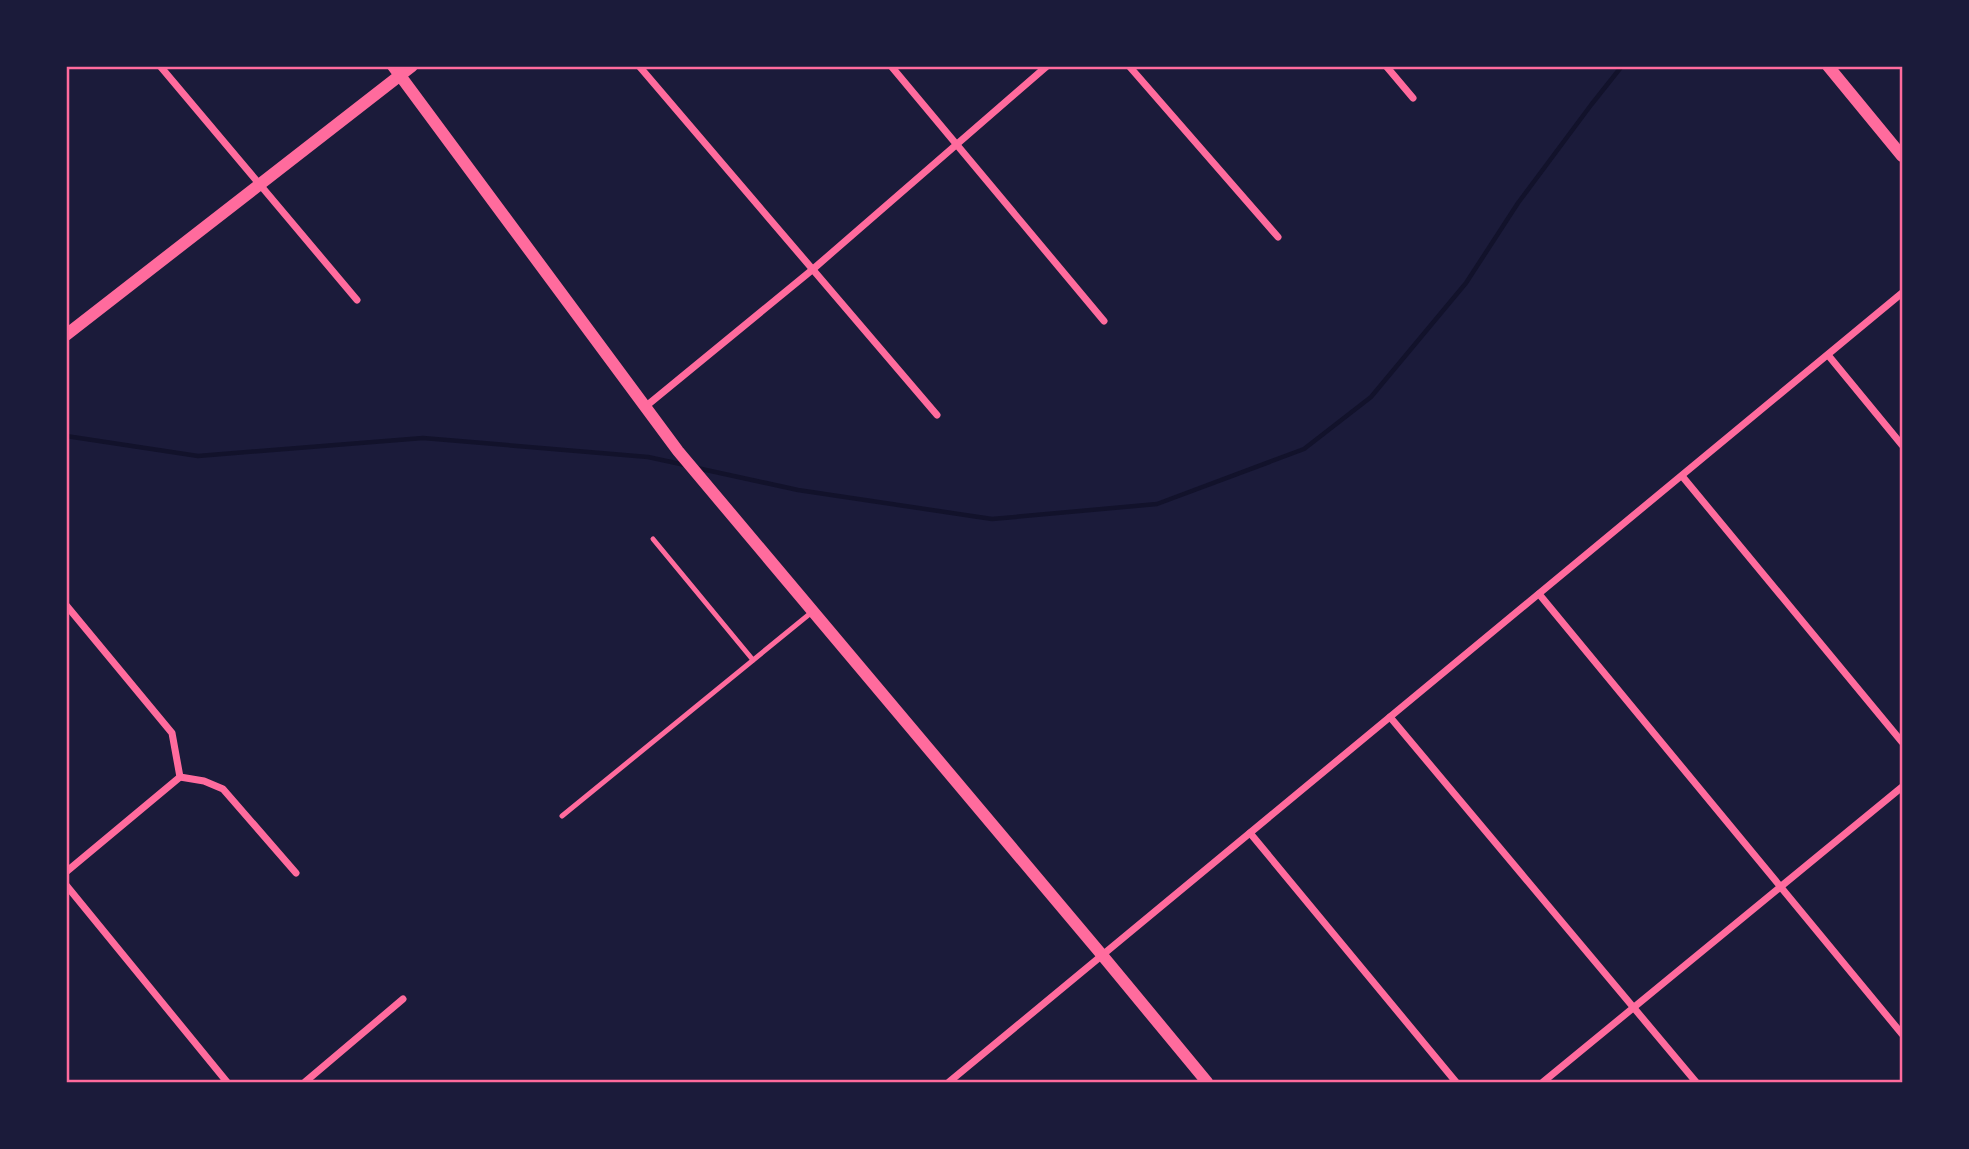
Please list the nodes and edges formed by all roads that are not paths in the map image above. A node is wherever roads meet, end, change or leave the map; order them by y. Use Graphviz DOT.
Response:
graph roads {
  1 [pos="160,66"];
  2 [pos="412,66"];
  3 [pos="639,66"];
  4 [pos="891,66"];
  5 [pos="1047,66"];
  6 [pos="1129,66"];
  7 [pos="1386,66"];
  8 [pos="1828,66"];
  9 [pos="397,71"];
  10 [pos="1413,97"];
  11 [pos="957,145"];
  12 [pos="1902,156"];
  13 [pos="260,185"];
  14 [pos="1278,237"];
  15 [pos="811,270"];
  16 [pos="1902,293"];
  17 [pos="357,300"];
  18 [pos="1104,321"];
  19 [pos="66,335"];
  20 [pos="1828,355"];
  21 [pos="644,407"];
  22 [pos="937,415"];
  23 [pos="1902,445"];
  24 [pos="1682,476"];
  25 [pos="653,539"];
  26 [pos="1539,594"];
  27 [pos="66,605"];
  28 [pos="812,612"];
  29 [pos="752,660"];
  30 [pos="1390,717"];
  31 [pos="1902,742"];
  32 [pos="180,777"];
  33 [pos="1902,787"];
  34 [pos="562,816"];
  35 [pos="1250,833"];
  36 [pos="66,872"];
  37 [pos="296,873"];
  38 [pos="66,885"];
  39 [pos="1780,887"];
  40 [pos="1102,955"];
  41 [pos="403,999"];
  42 [pos="1634,1007"];
  43 [pos="1902,1034"];
  44 [pos="959,1074"];
  45 [pos="228,1083"];
  46 [pos="305,1083"];
  47 [pos="949,1083"];
  48 [pos="967,1083"];
  49 [pos="1207,1083"];
  50 [pos="1455,1083"];
  51 [pos="1543,1083"];
  52 [pos="1696,1083"];
  1 -- 13 [label="street"];
  2 -- 9 [label="street"];
  3 -- 15 [label="street"];
  4 -- 11 [label="street"];
  5 -- 11 [label="street"];
  6 -- 14 [label="street"];
  7 -- 10 [label="street"];
  8 -- 12 [label="street"];
  9 -- 13 [label="street"];
  9 -- 21 [label="street"];
  11 -- 15 [label="street"];
  11 -- 18 [label="street"];
  13 -- 17 [label="street"];
  13 -- 19 [label="street"];
  15 -- 21 [label="street"];
  15 -- 22 [label="street"];
  16 -- 20 [label="street"];
  20 -- 23 [label="street"];
  20 -- 24 [label="street"];
  21 -- 28 [label="street"];
  24 -- 26 [label="street"];
  24 -- 31 [label="street"];
  25 -- 29 [label="lane"];
  26 -- 30 [label="street"];
  26 -- 39 [label="street"];
  27 -- 32 [label="street"];
  28 -- 29 [label="lane"];
  28 -- 40 [label="street"];
  29 -- 34 [label="lane"];
  30 -- 35 [label="street"];
  30 -- 42 [label="street"];
  32 -- 36 [label="street"];
  32 -- 37 [label="street"];
  33 -- 39 [label="street"];
  35 -- 40 [label="street"];
  35 -- 50 [label="street"];
  38 -- 45 [label="street"];
  39 -- 42 [label="street"];
  39 -- 43 [label="street"];
  40 -- 44 [label="street"];
  40 -- 49 [label="street"];
  41 -- 46 [label="street"];
  42 -- 51 [label="street"];
  42 -- 52 [label="street"];
  44 -- 47 [label="street"];
  44 -- 48 [label="street"];
}
